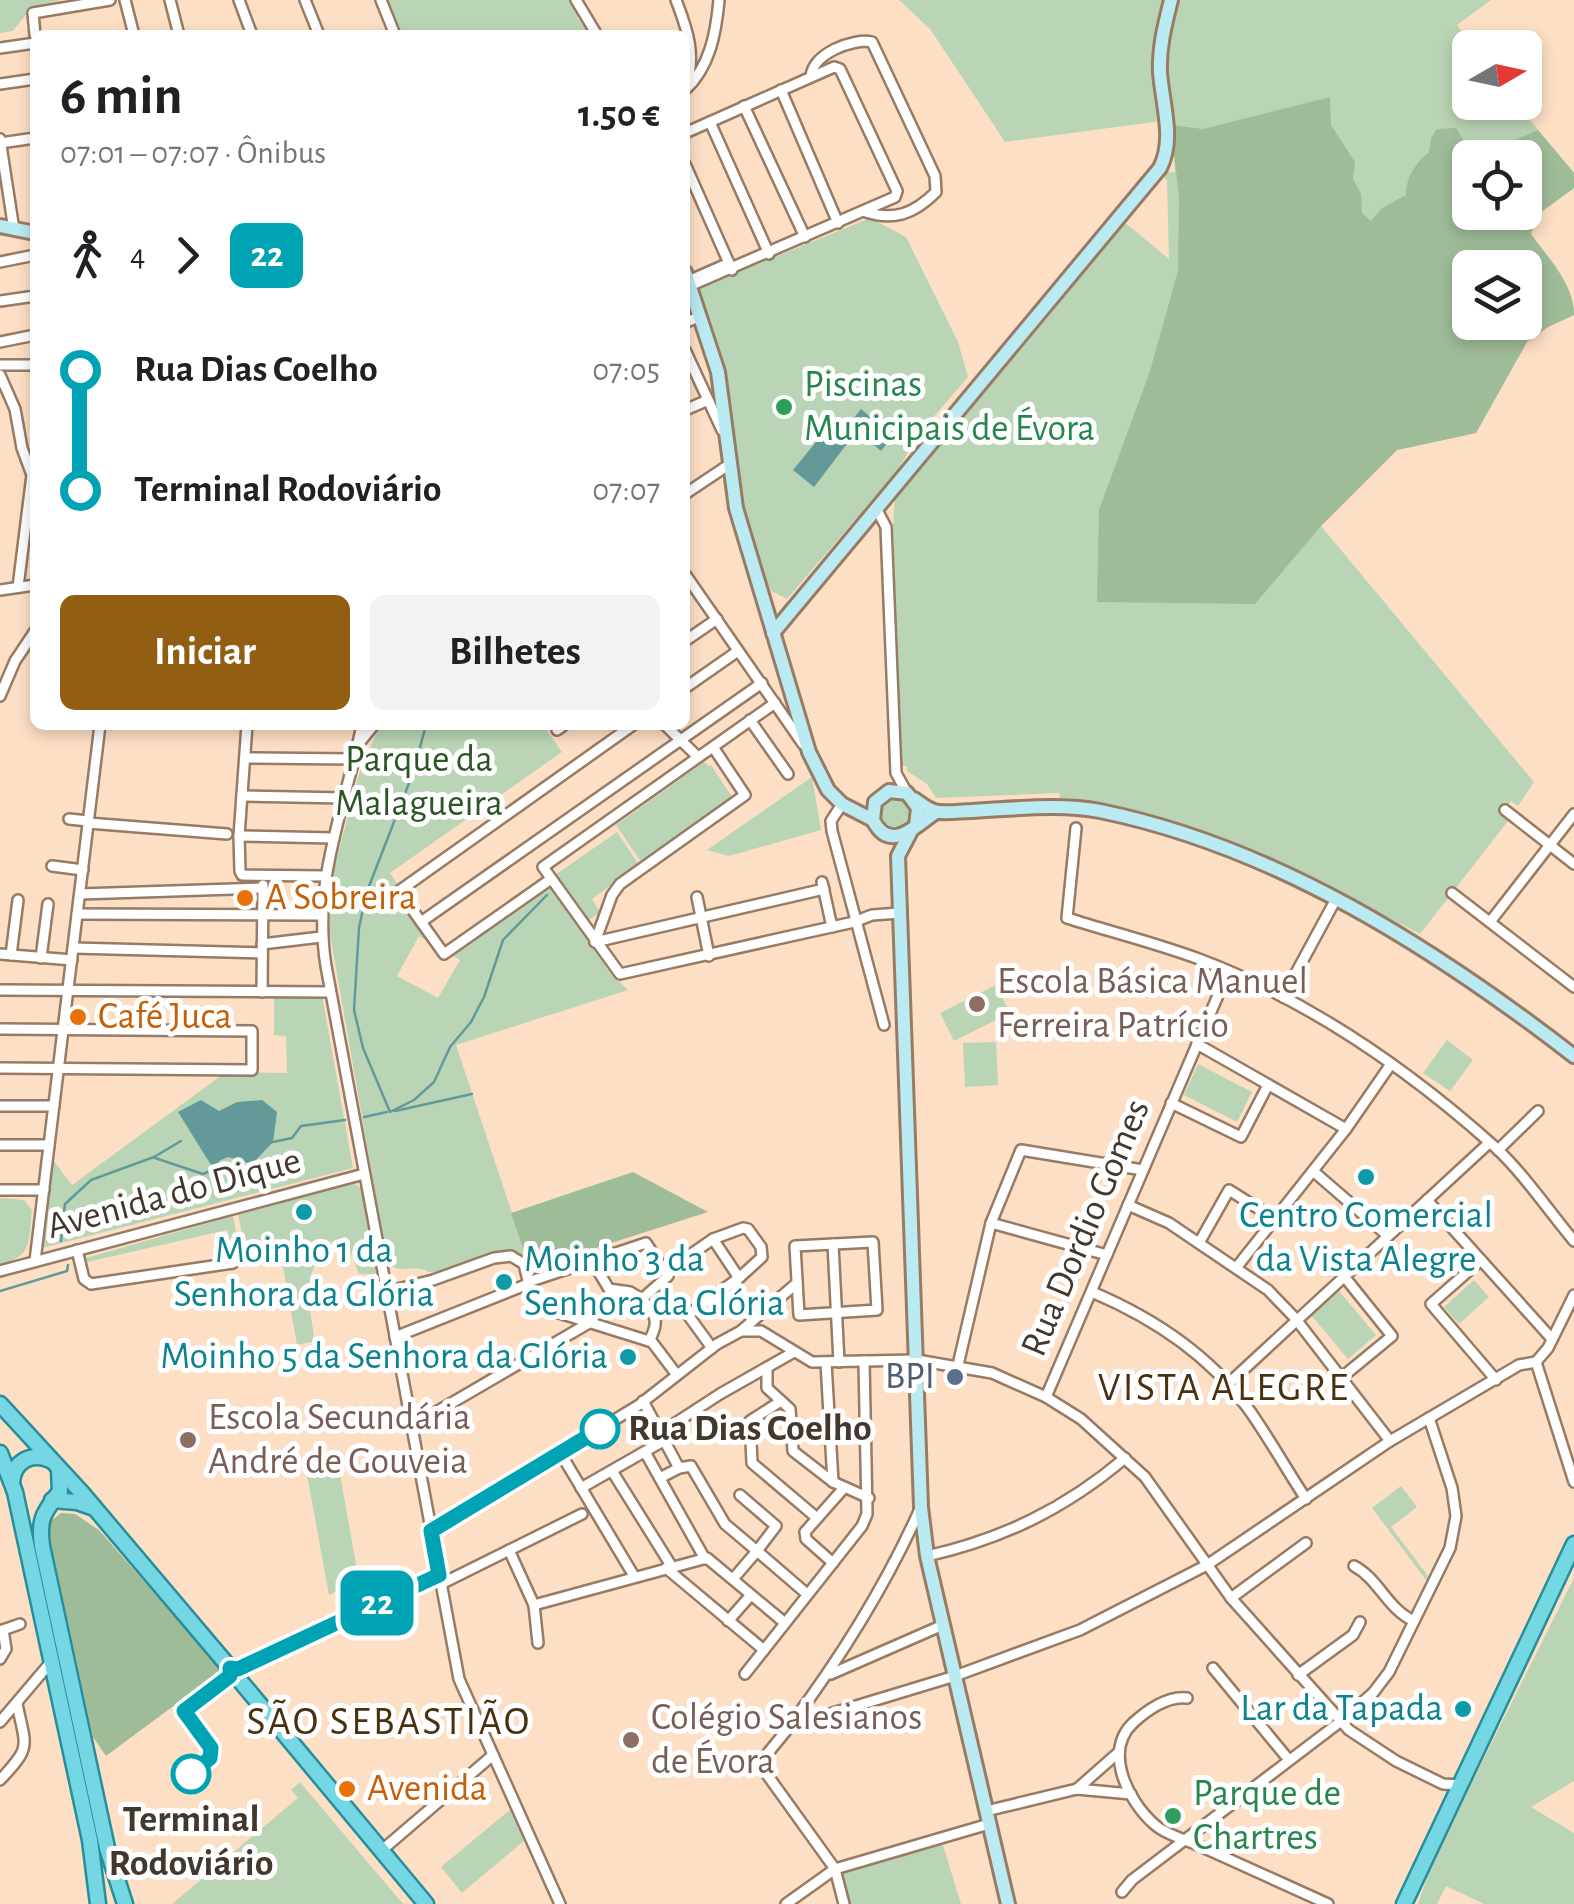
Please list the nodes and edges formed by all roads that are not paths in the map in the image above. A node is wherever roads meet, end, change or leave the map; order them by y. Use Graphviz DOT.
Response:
graph roads {
  1 [pos="110,0"];
  2 [pos="125,0"];
  3 [pos="170,0"];
  4 [pos="238,0"];
  5 [pos="304,0"];
  6 [pos="381,0"];
  7 [pos="576,0"];
  8 [pos="676,0"];
  9 [pos="718,0"];
  10 [pos="1171,0"];
  11 [pos="35,30"];
  12 [pos="133,30"];
  13 [pos="178,30"];
  14 [pos="250,30"];
  15 [pos="317,30"];
  16 [pos="393,30"];
  17 [pos="594,30"];
  18 [pos="686,30"];
  19 [pos="30,43"];
  20 [pos="690,44"];
  21 [pos="0,48"];
  22 [pos="690,76"];
  23 [pos="810,77"];
  24 [pos="30,79"];
  25 [pos="0,84"];
  26 [pos="690,85"];
  27 [pos="781,90"];
  28 [pos="744,106"];
  29 [pos="710,122"];
  30 [pos="690,131"];
  31 [pos="30,138"];
  32 [pos="0,141"];
  33 [pos="690,175"];
  34 [pos="863,211"];
  35 [pos="838,223"];
  36 [pos="7,228"];
  37 [pos="805,237"];
  38 [pos="769,254"];
  39 [pos="30,257"];
  40 [pos="0,262"];
  41 [pos="730,266"];
  42 [pos="690,281"];
  43 [pos="690,290"];
  44 [pos="30,297"];
  45 [pos="0,302"];
  46 [pos="700,316"];
  47 [pos="690,321"];
  48 [pos="30,336"];
  49 [pos="0,342"];
  50 [pos="0,365"];
  51 [pos="30,365"];
  52 [pos="690,368"];
  53 [pos="0,375"];
  54 [pos="708,400"];
  55 [pos="690,408"];
  56 [pos="726,437"];
  57 [pos="730,464"];
  58 [pos="30,470"];
  59 [pos="690,491"];
  60 [pos="876,508"];
  61 [pos="30,524"];
  62 [pos="690,581"];
  63 [pos="30,586"];
  64 [pos="18,587"];
  65 [pos="695,588"];
  66 [pos="0,590"];
  67 [pos="690,591"];
  68 [pos="716,619"];
  69 [pos="773,633"];
  70 [pos="690,637"];
  71 [pos="30,638"];
  72 [pos="738,650"];
  73 [pos="690,684"];
  74 [pos="762,684"];
  75 [pos="0,696"];
  76 [pos="775,702"];
  77 [pos="750,720"];
  78 [pos="99,730"];
  79 [pos="247,730"];
  80 [pos="361,730"];
  81 [pos="370,730"];
  82 [pos="626,730"];
  83 [pos="671,730"];
  84 [pos="682,739"];
  85 [pos="358,744"];
  86 [pos="713,747"];
  87 [pos="809,752"];
  88 [pos="244,758"];
  89 [pos="698,758"];
  90 [pos="354,759"];
  91 [pos="896,773"];
  92 [pos="788,774"];
  93 [pos="242,796"];
  94 [pos="911,796"];
  95 [pos="344,798"];
  96 [pos="878,799"];
  97 [pos="846,806"];
  98 [pos="1505,810"];
  99 [pos="936,812"];
  100 [pos="1574,814"];
  101 [pos="69,819"];
  102 [pos="873,820"];
  103 [pos="88,822"];
  104 [pos="1076,828"];
  105 [pos="913,829"];
  106 [pos="227,834"];
  107 [pos="884,835"];
  108 [pos="238,836"];
  109 [pos="334,838"];
  110 [pos="1549,844"];
  111 [pos="898,856"];
  112 [pos="1574,864"];
  113 [pos="52,866"];
  114 [pos="82,870"];
  115 [pos="263,876"];
  116 [pos="325,876"];
  117 [pos="552,879"];
  118 [pos="262,888"];
  119 [pos="1452,892"];
  120 [pos="80,894"];
  121 [pos="697,898"];
  122 [pos="1336,899"];
  123 [pos="18,900"];
  124 [pos="48,904"];
  125 [pos="900,913"];
  126 [pos="77,914"];
  127 [pos="262,915"];
  128 [pos="320,915"];
  129 [pos="701,917"];
  130 [pos="421,922"];
  131 [pos="854,922"];
  132 [pos="1490,922"];
  133 [pos="832,928"];
  134 [pos="322,937"];
  135 [pos="595,942"];
  136 [pos="73,948"];
  137 [pos="262,948"];
  138 [pos="6,954"];
  139 [pos="709,956"];
  140 [pos="41,958"];
  141 [pos="72,960"];
  142 [pos="1228,972"];
  143 [pos="1574,987"];
  144 [pos="0,990"];
  145 [pos="68,991"];
  146 [pos="262,992"];
  147 [pos="330,992"];
  148 [pos="1283,997"];
  149 [pos="879,1020"];
  150 [pos="0,1029"];
  151 [pos="63,1029"];
  152 [pos="1197,1044"];
  153 [pos="1574,1056"];
  154 [pos="1391,1064"];
  155 [pos="0,1068"];
  156 [pos="58,1068"];
  157 [pos="1268,1085"];
  158 [pos="1172,1103"];
  159 [pos="0,1106"];
  160 [pos="54,1106"];
  161 [pos="1538,1111"];
  162 [pos="1346,1129"];
  163 [pos="0,1145"];
  164 [pos="49,1145"];
  165 [pos="1493,1146"];
  166 [pos="1143,1170"];
  167 [pos="1313,1172"];
  168 [pos="364,1174"];
  169 [pos="0,1190"];
  170 [pos="44,1190"];
  171 [pos="1426,1200"];
  172 [pos="1128,1205"];
  173 [pos="1274,1220"];
  174 [pos="991,1223"];
  175 [pos="1387,1235"];
  176 [pos="712,1238"];
  177 [pos="1574,1241"];
  178 [pos="1199,1243"];
  179 [pos="833,1244"];
  180 [pos="77,1250"];
  181 [pos="1107,1255"];
  182 [pos="1481,1260"];
  183 [pos="35,1261"];
  184 [pos="592,1261"];
  185 [pos="232,1263"];
  186 [pos="1236,1268"];
  187 [pos="0,1271"];
  188 [pos="1343,1275"];
  189 [pos="666,1276"];
  190 [pos="739,1278"];
  191 [pos="528,1280"];
  192 [pos="797,1283"];
  193 [pos="386,1292"];
  194 [pos="1092,1292"];
  195 [pos="1574,1295"];
  196 [pos="642,1299"];
  197 [pos="837,1312"];
  198 [pos="1295,1318"];
  199 [pos="589,1324"];
  200 [pos="742,1331"];
  201 [pos="395,1337"];
  202 [pos="1552,1339"];
  203 [pos="649,1341"];
  204 [pos="712,1348"];
  205 [pos="794,1352"];
  206 [pos="917,1360"];
  207 [pos="864,1361"];
  208 [pos="840,1362"];
  209 [pos="1536,1362"];
  210 [pos="826,1363"];
  211 [pos="958,1364"];
  212 [pos="767,1368"];
  213 [pos="677,1375"];
  214 [pos="1341,1378"];
  215 [pos="1496,1380"];
  216 [pos="1228,1384"];
  217 [pos="1046,1397"];
  218 [pos="643,1401"];
  219 [pos="781,1401"];
  220 [pos="0,1404"];
  221 [pos="1429,1418"];
  222 [pos="412,1426"];
  223 [pos="662,1437"];
  224 [pos="1390,1441"];
  225 [pos="645,1452"];
  226 [pos="0,1453"];
  227 [pos="561,1454"];
  228 [pos="1126,1458"];
  229 [pos="56,1466"];
  230 [pos="679,1468"];
  231 [pos="612,1471"];
  232 [pos="660,1478"];
  233 [pos="833,1482"];
  234 [pos="1574,1482"];
  235 [pos="14,1487"];
  236 [pos="582,1488"];
  237 [pos="843,1489"];
  238 [pos="740,1494"];
  239 [pos="869,1498"];
  240 [pos="1306,1499"];
  241 [pos="50,1502"];
  242 [pos="921,1507"];
  243 [pos="94,1508"];
  244 [pos="582,1514"];
  245 [pos="817,1518"];
  246 [pos="431,1531"];
  247 [pos="1306,1543"];
  248 [pos="1574,1544"];
  249 [pos="509,1550"];
  250 [pos="757,1551"];
  251 [pos="927,1556"];
  252 [pos="705,1559"];
  253 [pos="832,1562"];
  254 [pos="1207,1565"];
  255 [pos="1354,1566"];
  256 [pos="669,1568"];
  257 [pos="634,1576"];
  258 [pos="440,1579"];
  259 [pos="732,1579"];
  260 [pos="807,1594"];
  261 [pos="751,1595"];
  262 [pos="1231,1598"];
  263 [pos="534,1605"];
  264 [pos="728,1621"];
  265 [pos="1414,1621"];
  266 [pos="1360,1622"];
  267 [pos="785,1623"];
  268 [pos="20,1624"];
  269 [pos="944,1626"];
  270 [pos="2,1630"];
  271 [pos="538,1643"];
  272 [pos="764,1650"];
  273 [pos="0,1659"];
  274 [pos="50,1662"];
  275 [pos="1213,1668"];
  276 [pos="235,1671"];
  277 [pos="745,1674"];
  278 [pos="1298,1675"];
  279 [pos="827,1676"];
  280 [pos="955,1676"];
  281 [pos="39,1679"];
  282 [pos="56,1687"];
  283 [pos="1187,1698"];
  284 [pos="16,1704"];
  285 [pos="0,1722"];
  286 [pos="1340,1722"];
  287 [pos="790,1726"];
  288 [pos="1118,1752"];
  289 [pos="494,1755"];
  290 [pos="1289,1760"];
  291 [pos="0,1780"];
  292 [pos="1077,1789"];
  293 [pos="1457,1792"];
  294 [pos="1130,1794"];
  295 [pos="988,1817"];
  296 [pos="1185,1839"];
  297 [pos="381,1851"];
  298 [pos="836,1869"];
  299 [pos="1122,1892"];
  300 [pos="124,1903"];
  301 [pos="101,1904"];
  302 [pos="426,1904"];
  303 [pos="560,1904"];
  304 [pos="786,1904"];
  305 [pos="844,1904"];
  306 [pos="1008,1904"];
  307 [pos="1328,1904"];
  308 [pos="1407,1904"];
  1 -- 11 [label="street"];
  2 -- 12 [label="street"];
  3 -- 13 [label="street"];
  4 -- 14 [label="street"];
  5 -- 15 [label="street"];
  6 -- 16 [label="street"];
  7 -- 17 [label="street"];
  8 -- 18 [label="street"];
  9 -- 26 [label="street"];
  10 -- 60 [label="street"];
  19 -- 21 [label="street"];
  20 -- 22 [label="street"];
  23 -- 27 [label="street"];
  23 -- 34 [label="street"];
  23 -- 34 [label="street"];
  24 -- 25 [label="street"];
  27 -- 28 [label="street"];
  27 -- 35 [label="street"];
  28 -- 29 [label="street"];
  28 -- 37 [label="street"];
  29 -- 30 [label="street"];
  29 -- 38 [label="street"];
  31 -- 32 [label="street"];
  32 -- 36 [label="street"];
  33 -- 41 [label="street"];
  34 -- 35 [label="street"];
  35 -- 37 [label="street"];
  37 -- 38 [label="street"];
  38 -- 41 [label="street"];
  39 -- 40 [label="street"];
  41 -- 42 [label="street"];
  43 -- 46 [label="street"];
  44 -- 45 [label="street"];
  46 -- 47 [label="street"];
  46 -- 56 [label="street"];
  48 -- 49 [label="street"];
  50 -- 51 [label="street"];
  52 -- 54 [label="street"];
  53 -- 58 [label="street"];
  54 -- 55 [label="street"];
  54 -- 56 [label="street"];
  56 -- 57 [label="street"];
  57 -- 59 [label="street"];
  57 -- 69 [label="street"];
  60 -- 69 [label="street"];
  60 -- 91 [label="street"];
  61 -- 64 [label="street"];
  62 -- 65 [label="street"];
  63 -- 64 [label="street"];
  64 -- 66 [label="street"];
  65 -- 67 [label="street"];
  65 -- 68 [label="street"];
  68 -- 70 [label="street"];
  68 -- 72 [label="street"];
  69 -- 87 [label="street"];
  71 -- 75 [label="street"];
  72 -- 73 [label="street"];
  72 -- 74 [label="street"];
  74 -- 76 [label="street"];
  74 -- 84 [label="street"];
  76 -- 77 [label="street"];
  76 -- 87 [label="street"];
  77 -- 86 [label="street"];
  77 -- 92 [label="street"];
  78 -- 103 [label="street"];
  79 -- 88 [label="street"];
  80 -- 85 [label="street"];
  81 -- 85 [label="street"];
  82 -- 130 [label="street"];
  83 -- 84 [label="street"];
  84 -- 89 [label="street"];
  84 -- 130 [label="street"];
  85 -- 90 [label="street"];
  86 -- 89 [label="street"];
  86 -- 135 [label="street"];
  87 -- 97 [label="street"];
  88 -- 90 [label="street"];
  88 -- 93 [label="street"];
  89 -- 117 [label="street"];
  90 -- 95 [label="street"];
  91 -- 94 [label="street"];
  91 -- 96 [label="street"];
  93 -- 95 [label="street"];
  93 -- 108 [label="street"];
  94 -- 96 [label="street"];
  94 -- 99 [label="street"];
  94 -- 105 [label="street"];
  95 -- 109 [label="street"];
  96 -- 97 [label="street"];
  96 -- 102 [label="street"];
  97 -- 102 [label="street"];
  97 -- 131 [label="street"];
  98 -- 110 [label="street"];
  99 -- 105 [label="street"];
  99 -- 122 [label="street"];
  100 -- 110 [label="street"];
  101 -- 103 [label="street"];
  102 -- 107 [label="street"];
  103 -- 106 [label="street"];
  103 -- 114 [label="street"];
  104 -- 142 [label="street"];
  105 -- 107 [label="street"];
  105 -- 111 [label="street"];
  107 -- 111 [label="street"];
  108 -- 109 [label="street"];
  108 -- 115 [label="street"];
  109 -- 116 [label="street"];
  110 -- 112 [label="street"];
  110 -- 132 [label="street"];
  111 -- 125 [label="street"];
  113 -- 114 [label="street"];
  114 -- 120 [label="street"];
  115 -- 116 [label="street"];
  115 -- 118 [label="street"];
  116 -- 128 [label="street"];
  117 -- 130 [label="street"];
  117 -- 135 [label="street"];
  118 -- 120 [label="street"];
  118 -- 127 [label="street"];
  119 -- 132 [label="street"];
  120 -- 126 [label="street"];
  121 -- 129 [label="street"];
  122 -- 148 [label="street"];
  122 -- 153 [label="street"];
  123 -- 138 [label="street"];
  124 -- 140 [label="street"];
  125 -- 131 [label="street"];
  125 -- 206 [label="street"];
  126 -- 127 [label="street"];
  126 -- 136 [label="street"];
  127 -- 128 [label="street"];
  127 -- 137 [label="street"];
  128 -- 134 [label="street"];
  129 -- 133 [label="street"];
  129 -- 135 [label="street"];
  129 -- 139 [label="street"];
  131 -- 133 [label="street"];
  131 -- 149 [label="street"];
  132 -- 143 [label="street"];
  133 -- 139 [label="street"];
  134 -- 137 [label="street"];
  134 -- 147 [label="street"];
  135 -- 139 [label="street"];
  136 -- 137 [label="street"];
  136 -- 141 [label="street"];
  137 -- 146 [label="street"];
  138 -- 140 [label="street"];
  140 -- 141 [label="street"];
  141 -- 145 [label="street"];
  142 -- 148 [label="street"];
  142 -- 152 [label="street, Rua Dordio Gomes"];
  144 -- 145 [label="street"];
  145 -- 146 [label="street"];
  145 -- 151 [label="street"];
  146 -- 147 [label="street"];
  147 -- 168 [label="street"];
  148 -- 154 [label="street"];
  150 -- 151 [label="street"];
  151 -- 156 [label="street"];
  151 -- 156 [label="street"];
  152 -- 157 [label="street"];
  152 -- 158 [label="street, Rua Dordio Gomes"];
  154 -- 162 [label="street"];
  154 -- 165 [label="street"];
  155 -- 156 [label="street"];
  156 -- 160 [label="street"];
  157 -- 158 [label="street"];
  157 -- 162 [label="street"];
  158 -- 166 [label="street, Rua Dordio Gomes"];
  159 -- 160 [label="street"];
  160 -- 164 [label="street"];
  161 -- 165 [label="street"];
  162 -- 167 [label="street"];
  163 -- 164 [label="street"];
  164 -- 170 [label="street"];
  165 -- 171 [label="street"];
  165 -- 177 [label="street"];
  166 -- 172 [label="street, Rua Dordio Gomes"];
  166 -- 174 [label="street"];
  167 -- 173 [label="street"];
  167 -- 175 [label="street"];
  168 -- 180 [label="street, Avenida do Dique"];
  168 -- 193 [label="street"];
  169 -- 170 [label="street"];
  170 -- 183 [label="street"];
  171 -- 175 [label="street"];
  171 -- 182 [label="street"];
  172 -- 178 [label="street"];
  172 -- 181 [label="street, Rua Dordio Gomes"];
  173 -- 178 [label="street"];
  173 -- 186 [label="street"];
  174 -- 181 [label="street"];
  174 -- 211 [label="street"];
  175 -- 188 [label="street"];
  176 -- 189 [label="street"];
  176 -- 190 [label="street"];
  176 -- 190 [label="street"];
  178 -- 186 [label="street"];
  179 -- 192 [label="street"];
  179 -- 197 [label="street"];
  179 -- 197 [label="street"];
  180 -- 183 [label="street, Avenida do Dique"];
  180 -- 185 [label="street"];
  181 -- 194 [label="street, Rua Dordio Gomes"];
  182 -- 202 [label="street"];
  182 -- 215 [label="street"];
  183 -- 187 [label="street, Avenida do Dique"];
  184 -- 189 [label="street"];
  184 -- 191 [label="street"];
  184 -- 196 [label="street"];
  186 -- 198 [label="street"];
  188 -- 198 [label="street"];
  188 -- 214 [label="street"];
  189 -- 196 [label="street"];
  190 -- 204 [label="street"];
  191 -- 193 [label="street"];
  191 -- 199 [label="street"];
  191 -- 201 [label="street"];
  192 -- 197 [label="street"];
  192 -- 200 [label="street"];
  193 -- 201 [label="street"];
  194 -- 216 [label="street"];
  194 -- 217 [label="street, Rua Dordio Gomes"];
  195 -- 202 [label="street"];
  196 -- 203 [label="street"];
  197 -- 208 [label="street"];
  198 -- 214 [label="street"];
  198 -- 216 [label="street"];
  199 -- 203 [label="street"];
  199 -- 222 [label="street"];
  200 -- 204 [label="street"];
  200 -- 205 [label="street"];
  201 -- 222 [label="street"];
  202 -- 209 [label="street"];
  203 -- 213 [label="street"];
  204 -- 213 [label="street"];
  205 -- 210 [label="street"];
  205 -- 212 [label="street"];
  206 -- 207 [label="street"];
  206 -- 211 [label="street"];
  206 -- 242 [label="street"];
  207 -- 208 [label="street"];
  207 -- 239 [label="street"];
  208 -- 210 [label="street"];
  209 -- 215 [label="street"];
  209 -- 234 [label="street"];
  210 -- 233 [label="street"];
  211 -- 217 [label="street"];
  212 -- 219 [label="street"];
  212 -- 223 [label="street"];
  213 -- 218 [label="street"];
  214 -- 224 [label="street"];
  215 -- 221 [label="street"];
  216 -- 240 [label="street"];
  217 -- 228 [label="street"];
  218 -- 223 [label="street"];
  218 -- 227 [label="street"];
  219 -- 233 [label="street"];
  219 -- 245 [label="street"];
  220 -- 229 [label="main road"];
  221 -- 224 [label="street"];
  221 -- 265 [label="street"];
  222 -- 246 [label="street"];
  223 -- 225 [label="street"];
  223 -- 230 [label="street"];
  224 -- 240 [label="street"];
  225 -- 231 [label="street"];
  225 -- 232 [label="street"];
  226 -- 235 [label="main road"];
  227 -- 236 [label="street"];
  227 -- 246 [label="street"];
  228 -- 251 [label="street"];
  228 -- 254 [label="street"];
  229 -- 235 [label="main road"];
  229 -- 241 [label="main road"];
  229 -- 243 [label="main road"];
  230 -- 232 [label="street"];
  230 -- 250 [label="street"];
  231 -- 236 [label="street"];
  231 -- 256 [label="street"];
  232 -- 252 [label="street"];
  233 -- 237 [label="street"];
  235 -- 241 [label="main road"];
  235 -- 274 [label="main road"];
  236 -- 257 [label="street"];
  237 -- 239 [label="street"];
  237 -- 245 [label="street"];
  238 -- 250 [label="street"];
  239 -- 253 [label="street"];
  240 -- 254 [label="street"];
  241 -- 243 [label="main road"];
  241 -- 300 [label="main road"];
  242 -- 251 [label="street"];
  242 -- 279 [label="street"];
  243 -- 276 [label="main road"];
  244 -- 249 [label="street"];
  245 -- 253 [label="street"];
  246 -- 258 [label="street"];
  247 -- 262 [label="street"];
  248 -- 293 [label="main road"];
  249 -- 258 [label="street"];
  249 -- 263 [label="street"];
  250 -- 259 [label="street"];
  250 -- 260 [label="street"];
  251 -- 269 [label="street"];
  252 -- 256 [label="street"];
  252 -- 259 [label="street"];
  253 -- 260 [label="street"];
  254 -- 262 [label="street"];
  254 -- 280 [label="street"];
  255 -- 265 [label="street"];
  256 -- 257 [label="street"];
  256 -- 264 [label="street"];
  257 -- 263 [label="street"];
  258 -- 276 [label="street"];
  258 -- 289 [label="street"];
  259 -- 261 [label="street"];
  260 -- 267 [label="street"];
  261 -- 264 [label="street"];
  261 -- 267 [label="street"];
  262 -- 278 [label="street"];
  263 -- 271 [label="street"];
  264 -- 272 [label="street"];
  265 -- 286 [label="street"];
  266 -- 278 [label="street"];
  267 -- 272 [label="street"];
  268 -- 270 [label="street"];
  269 -- 279 [label="street"];
  269 -- 280 [label="street"];
  270 -- 273 [label="street"];
  272 -- 277 [label="street"];
  274 -- 281 [label="street"];
  274 -- 282 [label="main road"];
  275 -- 290 [label="street"];
  276 -- 297 [label="main road"];
  278 -- 286 [label="street"];
  279 -- 287 [label="street"];
  280 -- 287 [label="street"];
  280 -- 295 [label="street"];
  281 -- 282 [label="street"];
  281 -- 284 [label="street"];
  282 -- 301 [label="main road"];
  283 -- 288 [label="street"];
  284 -- 285 [label="street"];
  284 -- 291 [label="street"];
  286 -- 290 [label="street"];
  286 -- 293 [label="street"];
  287 -- 298 [label="street"];
  288 -- 292 [label="street"];
  288 -- 294 [label="street"];
  289 -- 297 [label="street"];
  289 -- 303 [label="street"];
  290 -- 296 [label="street"];
  292 -- 294 [label="street"];
  292 -- 295 [label="street"];
  293 -- 308 [label="main road"];
  294 -- 296 [label="street"];
  295 -- 298 [label="street"];
  295 -- 306 [label="street"];
  296 -- 299 [label="street"];
  296 -- 307 [label="street"];
  297 -- 302 [label="main road"];
  298 -- 304 [label="street"];
  298 -- 305 [label="street"];
  300 -- 301 [label="main road"];
}
